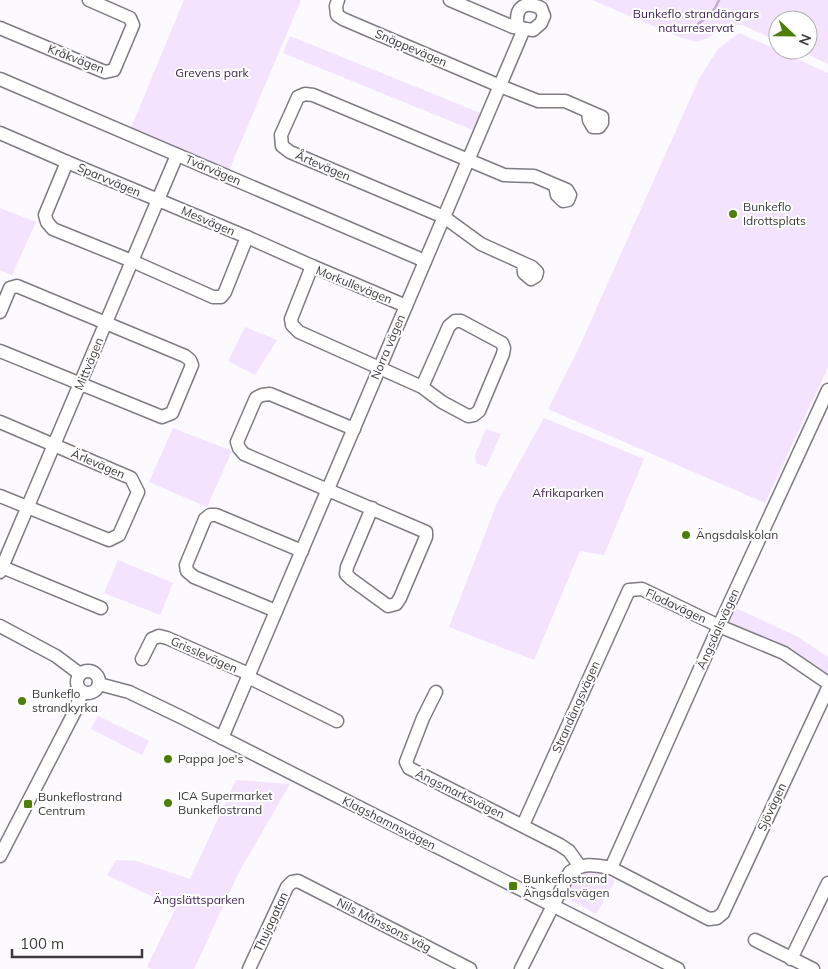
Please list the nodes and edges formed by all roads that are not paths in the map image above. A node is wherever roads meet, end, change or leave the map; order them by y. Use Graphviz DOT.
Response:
graph roads {
  1 [pos="89,0"];
  2 [pos="338,0"];
  3 [pos="450,0"];
  4 [pos="0,28"];
  5 [pos="0,79"];
  6 [pos="500,86"];
  7 [pos="588,111"];
  8 [pos="0,133"];
  9 [pos="177,155"];
  10 [pos="468,160"];
  11 [pos="67,162"];
  12 [pos="555,185"];
  13 [pos="158,200"];
  14 [pos="444,217"];
  15 [pos="246,237"];
  16 [pos="132,261"];
  17 [pos="425,261"];
  18 [pos="523,263"];
  19 [pos="312,266"];
  20 [pos="406,306"];
  21 [pos="0,312"];
  22 [pos="106,324"];
  23 [pos="0,351"];
  24 [pos="380,367"];
  25 [pos="80,384"];
  26 [pos="422,387"];
  27 [pos="828,390"];
  28 [pos="0,422"];
  29 [pos="354,429"];
  30 [pos="54,446"];
  31 [pos="328,490"];
  32 [pos="0,496"];
  33 [pos="28,507"];
  34 [pos="372,508"];
  35 [pos="302,551"];
  36 [pos="1,570"];
  37 [pos="629,590"];
  38 [pos="101,608"];
  39 [pos="276,610"];
  40 [pos="0,626"];
  41 [pos="719,626"];
  42 [pos="142,659"];
  43 [pos="80,674"];
  44 [pos="248,676"];
  45 [pos="828,683"];
  46 [pos="99,684"];
  47 [pos="828,688"];
  48 [pos="82,692"];
  49 [pos="436,692"];
  50 [pos="337,721"];
  51 [pos="222,738"];
  52 [pos="523,825"];
  53 [pos="0,856"];
  54 [pos="579,865"];
  55 [pos="611,868"];
  56 [pos="298,882"];
  57 [pos="828,883"];
  58 [pos="552,906"];
  59 [pos="755,940"];
  60 [pos="791,959"];
  61 [pos="249,969"];
  62 [pos="470,969"];
  63 [pos="521,969"];
  64 [pos="678,969"];
  65 [pos="813,969"];
  1 -- 4 [label="street, Kråkvägen"];
  2 -- 6 [label="street, Snäppevägen"];
  3 -- 6 [label="street, Norra vägen"];
  5 -- 9 [label="street, Tvärvägen"];
  6 -- 7 [label="street"];
  6 -- 10 [label="street, Norra vägen"];
  8 -- 11 [label="street"];
  9 -- 13 [label="street, Mittvägen"];
  9 -- 17 [label="street, Tvärvägen"];
  10 -- 12 [label="street"];
  10 -- 14 [label="street, Norra vägen"];
  10 -- 14 [label="street, Årtevägen"];
  11 -- 13 [label="street, Sparvvägen"];
  11 -- 16 [label="street, Sparvvägen"];
  13 -- 15 [label="street, Mesvägen"];
  13 -- 16 [label="street, Mittvägen"];
  14 -- 17 [label="street, Norra vägen"];
  14 -- 18 [label="street"];
  15 -- 16 [label="street, Mesvägen"];
  15 -- 19 [label="street"];
  16 -- 22 [label="street, Mittvägen"];
  17 -- 20 [label="street, Norra vägen"];
  19 -- 20 [label="street, Morkullevägen"];
  19 -- 24 [label="street, Morkullevägen"];
  20 -- 24 [label="street, Norra vägen"];
  21 -- 22 [label="street"];
  22 -- 25 [label="street, Mittvägen"];
  22 -- 25 [label="street"];
  23 -- 25 [label="street"];
  24 -- 26 [label="street"];
  24 -- 29 [label="street, Norra vägen"];
  25 -- 30 [label="street, Mittvägen"];
  26 -- 26 [label="street"];
  27 -- 41 [label="street, Ängsdalsvägen"];
  28 -- 30 [label="street"];
  29 -- 31 [label="street, Norra vägen"];
  29 -- 31 [label="street"];
  30 -- 33 [label="street, Mittvägen"];
  30 -- 33 [label="street, Ärlevägen"];
  31 -- 34 [label="street"];
  31 -- 35 [label="street, Norra vägen"];
  32 -- 33 [label="street"];
  33 -- 36 [label="street, Mittvägen"];
  34 -- 34 [label="street"];
  35 -- 39 [label="street, Norra vägen"];
  35 -- 39 [label="street"];
  36 -- 38 [label="street"];
  37 -- 41 [label="street, Flodavägen"];
  37 -- 52 [label="street, Strandängsvägen"];
  39 -- 44 [label="street, Norra vägen"];
  40 -- 43 [label="street, Klagshamnsvägen"];
  41 -- 45 [label="street, Flodavägen"];
  41 -- 55 [label="street, Ängsdalsvägen"];
  42 -- 44 [label="street, Grisslevägen"];
  43 -- 46 [label="street, Klagshamnsvägen"];
  43 -- 48 [label="street"];
  44 -- 50 [label="street, Grisslevägen"];
  44 -- 51 [label="street, Norra vägen"];
  46 -- 48 [label="street"];
  46 -- 51 [label="street, Klagshamnsvägen"];
  47 -- 55 [label="street, Sjövägen"];
  48 -- 53 [label="street"];
  49 -- 52 [label="street, Ängsmarksvägen"];
  51 -- 58 [label="street, Klagshamnsvägen"];
  52 -- 54 [label="street, Ängsmarksvägen"];
  54 -- 55 [label="street"];
  54 -- 58 [label="street"];
  56 -- 61 [label="street, Thujagatan"];
  56 -- 62 [label="street, Nils Månssons väg"];
  57 -- 60 [label="street"];
  58 -- 63 [label="street"];
  58 -- 64 [label="street, Klagshamnsvägen"];
  59 -- 60 [label="street"];
  60 -- 65 [label="street"];
}
